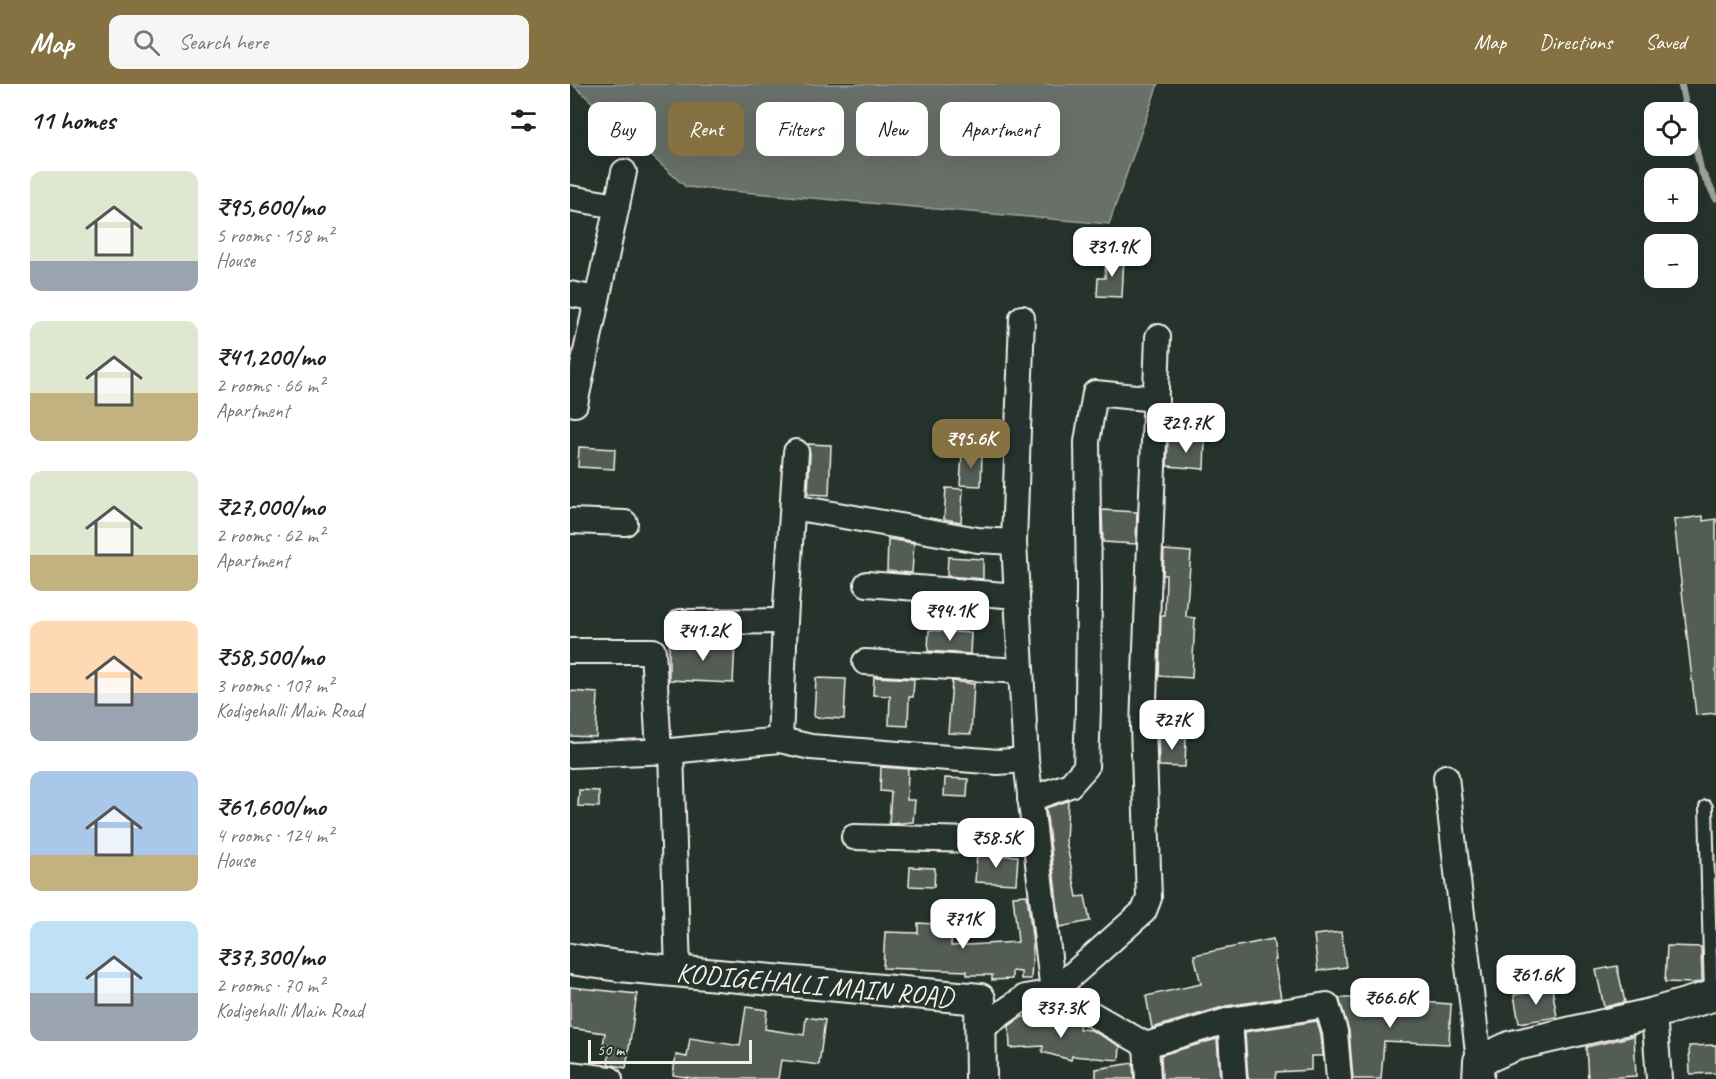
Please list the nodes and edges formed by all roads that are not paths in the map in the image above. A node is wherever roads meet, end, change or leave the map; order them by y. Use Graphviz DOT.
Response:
graph roads {
  1 [pos="624,172"];
  2 [pos="570,198"];
  3 [pos="617,206"];
  4 [pos="570,294"];
  5 [pos="597,299"];
  6 [pos="1022,318"];
  7 [pos="1158,337"];
  8 [pos="1156,399"];
  9 [pos="570,403"];
  10 [pos="796,452"];
  11 [pos="793,507"];
  12 [pos="570,521"];
  13 [pos="625,524"];
  14 [pos="1014,542"];
  15 [pos="867,584"];
  16 [pos="1017,596"];
  17 [pos="785,621"];
  18 [pos="681,622"];
  19 [pos="570,651"];
  20 [pos="865,662"];
  21 [pos="1021,671"];
  22 [pos="780,740"];
  23 [pos="665,751"];
  24 [pos="570,755"];
  25 [pos="1026,760"];
  26 [pos="1446,777"];
  27 [pos="1030,799"];
  28 [pos="1706,807"];
  29 [pos="854,837"];
  30 [pos="1034,837"];
  31 [pos="570,959"];
  32 [pos="678,972"];
  33 [pos="1053,992"];
  34 [pos="1714,996"];
  35 [pos="1654,1013"];
  36 [pos="1230,1020"];
  37 [pos="980,1029"];
  38 [pos="1146,1045"];
  39 [pos="1479,1070"];
  40 [pos="570,1074"];
  41 [pos="610,1079"];
  42 [pos="981,1079"];
  43 [pos="1148,1079"];
  44 [pos="1234,1079"];
  45 [pos="1339,1079"];
  46 [pos="1659,1079"];
  1 -- 3 [label="street"];
  2 -- 3 [label="street"];
  3 -- 5 [label="street"];
  4 -- 5 [label="street"];
  5 -- 9 [label="street"];
  6 -- 14 [label="street"];
  7 -- 8 [label="street"];
  8 -- 27 [label="street"];
  8 -- 33 [label="street"];
  10 -- 11 [label="street"];
  11 -- 14 [label="street"];
  11 -- 17 [label="street"];
  12 -- 13 [label="street"];
  14 -- 16 [label="street"];
  15 -- 16 [label="street"];
  16 -- 21 [label="street"];
  17 -- 18 [label="street"];
  17 -- 22 [label="street"];
  19 -- 23 [label="street"];
  20 -- 21 [label="street"];
  21 -- 25 [label="street"];
  22 -- 23 [label="street"];
  22 -- 25 [label="street"];
  23 -- 24 [label="street"];
  23 -- 32 [label="street"];
  25 -- 27 [label="street"];
  26 -- 39 [label="street"];
  27 -- 30 [label="street"];
  28 -- 34 [label="lane"];
  29 -- 30 [label="street"];
  30 -- 33 [label="street"];
  31 -- 32 [label="street, KODIGEHALLI MAIN ROAD"];
  32 -- 37 [label="street, KODIGEHALLI MAIN ROAD"];
  33 -- 37 [label="street"];
  33 -- 38 [label="street"];
  34 -- 35 [label="street"];
  35 -- 39 [label="street"];
  35 -- 46 [label="street"];
  36 -- 38 [label="street"];
  36 -- 44 [label="street"];
  36 -- 45 [label="street"];
  37 -- 42 [label="street, KODIGEHALLI MAIN ROAD"];
  38 -- 43 [label="street"];
  40 -- 41 [label="street"];
}
